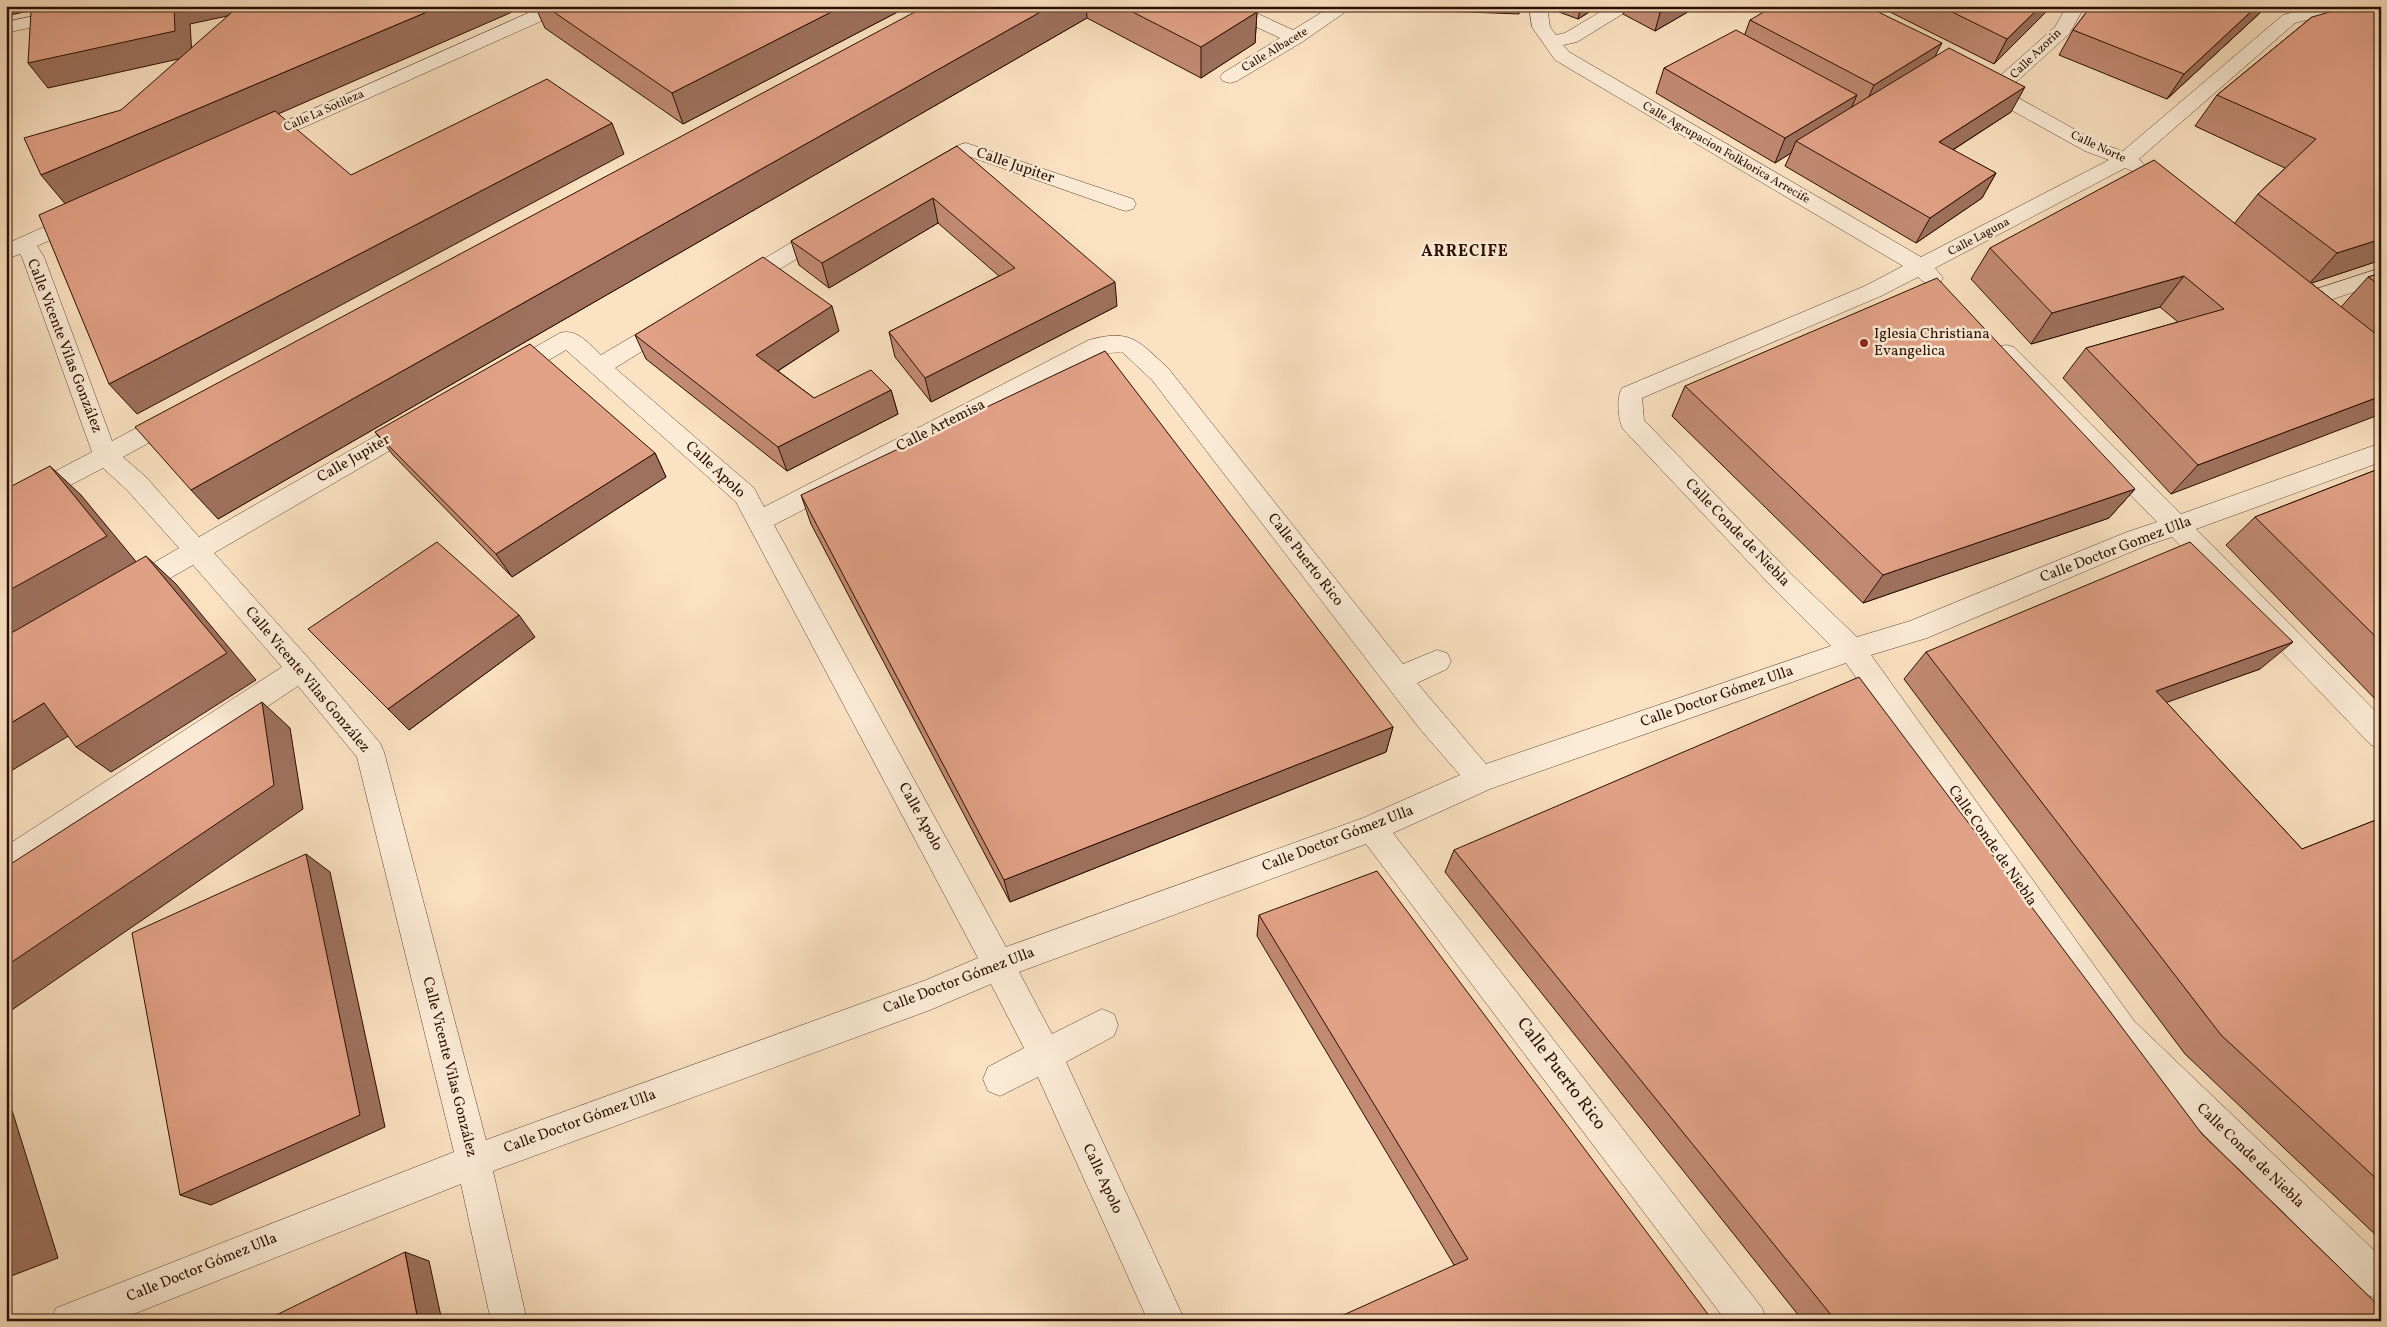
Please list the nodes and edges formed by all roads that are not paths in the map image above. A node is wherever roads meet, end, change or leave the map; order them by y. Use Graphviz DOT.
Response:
graph roads {
  1 [pos="108,6"];
  2 [pos="560,6"];
  3 [pos="1226,6"];
  4 [pos="1345,6"];
  5 [pos="1538,6"];
  6 [pos="1623,6"];
  7 [pos="2338,6"];
  8 [pos="2069,8"];
  9 [pos="2284,12"];
  10 [pos="6,28"];
  11 [pos="1546,34"];
  12 [pos="1295,38"];
  13 [pos="1230,77"];
  14 [pos="1967,78"];
  15 [pos="1994,92"];
  16 [pos="241,148"];
  17 [pos="2126,159"];
  18 [pos="2149,178"];
  19 [pos="914,180"];
  20 [pos="1126,204"];
  21 [pos="95,213"];
  22 [pos="846,220"];
  23 [pos="15,247"];
  24 [pos="1922,267"];
  25 [pos="2381,274"];
  26 [pos="727,291"];
  27 [pos="1949,296"];
  28 [pos="2303,301"];
  29 [pos="684,316"];
  30 [pos="1990,338"];
  31 [pos="1127,344"];
  32 [pos="598,367"];
  33 [pos="492,382"];
  34 [pos="1630,394"];
  35 [pos="193,409"];
  36 [pos="433,415"];
  37 [pos="2381,452"];
  38 [pos="105,455"];
  39 [pos="6,509"];
  40 [pos="759,521"];
  41 [pos="2176,525"];
  42 [pos="195,551"];
  43 [pos="109,602"];
  44 [pos="1852,650"];
  45 [pos="1437,661"];
  46 [pos="301,669"];
  47 [pos="1398,679"];
  48 [pos="2381,736"];
  49 [pos="1481,779"];
  50 [pos="1372,828"];
  51 [pos="6,863"];
  52 [pos="998,965"];
  53 [pos="1102,1025"];
  54 [pos="1045,1054"];
  55 [pos="1000,1079"];
  56 [pos="474,1162"];
  57 [pos="2381,1282"];
  58 [pos="69,1321"];
  59 [pos="509,1321"];
  60 [pos="1168,1321"];
  61 [pos="1749,1321"];
  1 -- 10 [label="street"];
  2 -- 16 [label="street, Calle La Sotileza"];
  3 -- 12 [label="street"];
  4 -- 12 [label="street, Calle Albacete"];
  5 -- 11 [label="street"];
  6 -- 11 [label="street"];
  7 -- 9 [label="street"];
  8 -- 15 [label="street, Calle Azorin"];
  9 -- 17 [label="street, Calle Laguna"];
  11 -- 24 [label="street, Calle Agrupacion Folklorica Arrecife"];
  12 -- 13 [label="street, Calle Albacete"];
  14 -- 15 [label="street, Calle Norte"];
  15 -- 17 [label="street, Calle Norte"];
  17 -- 18 [label="street, Calle Norte"];
  17 -- 24 [label="street, Calle Laguna"];
  19 -- 20 [label="street, Calle Jupiter"];
  21 -- 23 [label="street"];
  22 -- 26 [label="street"];
  23 -- 38 [label="street, Calle Vicente Vilas González"];
  24 -- 27 [label="street, Calle Agrupacion Folklorica Arrecife"];
  24 -- 34 [label="street, Calle Laguna"];
  25 -- 28 [label="street"];
  29 -- 32 [label="street"];
  30 -- 41 [label="street"];
  31 -- 40 [label="street, Calle Artemisa"];
  31 -- 47 [label="street, Calle Puerto Rico"];
  32 -- 33 [label="street"];
  32 -- 40 [label="street, Calle Apolo"];
  34 -- 44 [label="street, Calle Conde de Niebla"];
  35 -- 38 [label="street"];
  36 -- 42 [label="street, Calle Jupiter"];
  37 -- 41 [label="street, Calle Doctor Gomez Ulla"];
  38 -- 39 [label="street"];
  38 -- 42 [label="street, Calle Vicente Vilas González"];
  40 -- 52 [label="street, Calle Apolo"];
  41 -- 44 [label="street, Calle Doctor Gomez Ulla"];
  41 -- 48 [label="street"];
  42 -- 43 [label="street, Calle Jupiter"];
  42 -- 46 [label="street, Calle Vicente Vilas González"];
  44 -- 49 [label="street, Calle Doctor Gómez Ulla"];
  44 -- 57 [label="street, Calle Conde de Niebla"];
  45 -- 47 [label="street"];
  46 -- 51 [label="street"];
  46 -- 56 [label="street, Calle Vicente Vilas González"];
  47 -- 49 [label="street, Calle Puerto Rico"];
  49 -- 50 [label="street, Calle Doctor Gómez Ulla"];
  50 -- 52 [label="street, Calle Doctor Gómez Ulla"];
  50 -- 61 [label="street, Calle Puerto Rico"];
  52 -- 54 [label="street, Calle Apolo"];
  52 -- 56 [label="street, Calle Doctor Gómez Ulla"];
  53 -- 54 [label="street"];
  54 -- 55 [label="street"];
  54 -- 60 [label="street, Calle Apolo"];
  56 -- 58 [label="street, Calle Doctor Gómez Ulla"];
  56 -- 59 [label="street, Calle Vicente Vilas González"];
}
